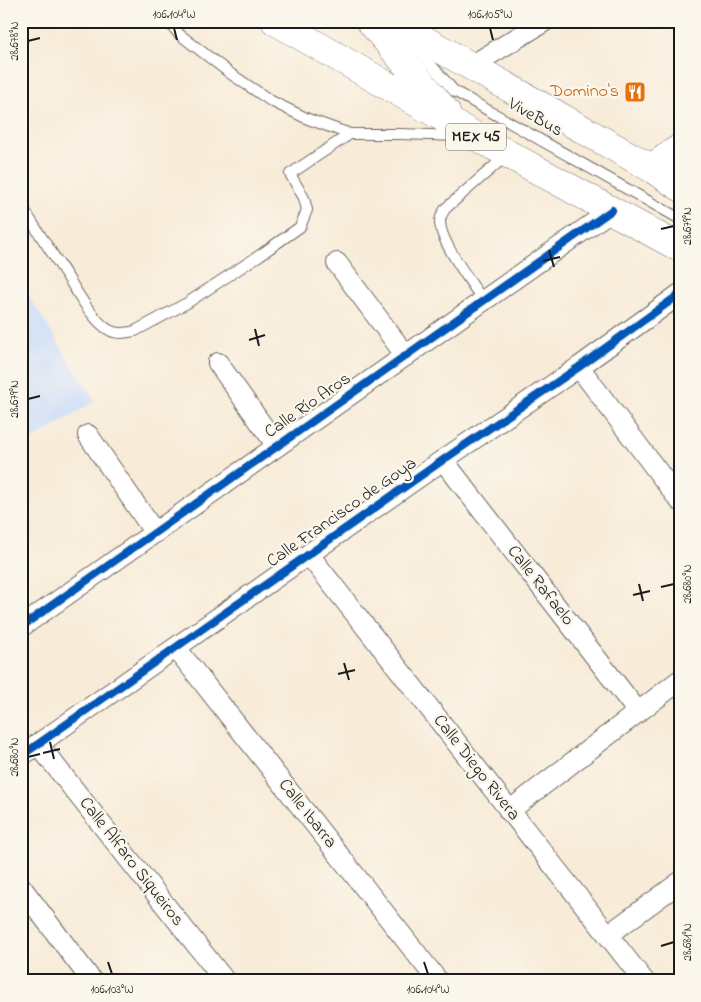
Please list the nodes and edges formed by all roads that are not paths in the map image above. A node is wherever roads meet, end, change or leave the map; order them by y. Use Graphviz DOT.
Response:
graph roads {
  1 [pos="168,21"];
  2 [pos="275,21"];
  3 [pos="432,21"];
  4 [pos="545,21"];
  5 [pos="387,22"];
  6 [pos="471,66"];
  7 [pos="467,132"];
  8 [pos="350,134"];
  9 [pos="680,148"];
  10 [pos="507,154"];
  11 [pos="650,168"];
  12 [pos="680,187"];
  13 [pos="21,205"];
  14 [pos="612,210"];
  15 [pos="680,219"];
  16 [pos="680,248"];
  17 [pos="337,263"];
  18 [pos="680,294"];
  19 [pos="483,301"];
  20 [pos="406,356"];
  21 [pos="218,362"];
  22 [pos="579,367"];
  23 [pos="88,435"];
  24 [pos="278,446"];
  25 [pos="443,460"];
  26 [pos="680,501"];
  27 [pos="155,533"];
  28 [pos="309,555"];
  29 [pos="23,623"];
  30 [pos="176,648"];
  31 [pos="680,680"];
  32 [pos="638,712"];
  33 [pos="38,744"];
  34 [pos="21,756"];
  35 [pos="509,811"];
  36 [pos="680,882"];
  37 [pos="21,887"];
  38 [pos="608,935"];
  39 [pos="88,979"];
  40 [pos="225,981"];
  41 [pos="438,981"];
  42 [pos="644,981"];
  1 -- 8 [label="lane"];
  2 -- 7 [label="main road, MEX 45"];
  3 -- 6 [label="main road"];
  4 -- 6 [label="street"];
  5 -- 6 [label="main road"];
  5 -- 7 [label="main road"];
  5 -- 15 [label="lane, ViveBus"];
  6 -- 11 [label="main road"];
  7 -- 8 [label="lane"];
  7 -- 10 [label="main road, MEX 45"];
  8 -- 13 [label="lane"];
  9 -- 11 [label="main road"];
  10 -- 14 [label="main road, MEX 45"];
  10 -- 19 [label="lane"];
  11 -- 12 [label="main road"];
  14 -- 16 [label="main road, MEX 45"];
  14 -- 19 [label="street, Calle Río Aros"];
  17 -- 20 [label="street"];
  18 -- 22 [label="street, Calle Francisco de Goya"];
  19 -- 20 [label="street, Calle Río Aros"];
  20 -- 24 [label="street, Calle Río Aros"];
  21 -- 24 [label="street"];
  22 -- 25 [label="street, Calle Francisco de Goya"];
  22 -- 26 [label="street"];
  23 -- 27 [label="street"];
  24 -- 27 [label="street, Calle Río Aros"];
  25 -- 28 [label="street, Calle Francisco de Goya"];
  25 -- 32 [label="street, Calle Rafaelo"];
  27 -- 29 [label="street, Calle Río Aros"];
  28 -- 30 [label="street, Calle Francisco de Goya"];
  28 -- 35 [label="street, Calle Diego Rivera"];
  30 -- 33 [label="street, Calle Francisco de Goya"];
  30 -- 41 [label="street, Calle Ibarra"];
  31 -- 32 [label="street"];
  32 -- 35 [label="street"];
  33 -- 34 [label="street, Calle Francisco de Goya"];
  33 -- 40 [label="street, Calle Alfaro Siqueiros"];
  35 -- 38 [label="street, Calle Diego Rivera"];
  36 -- 38 [label="street"];
  37 -- 39 [label="street"];
  38 -- 42 [label="street, Calle Diego Rivera"];
}
